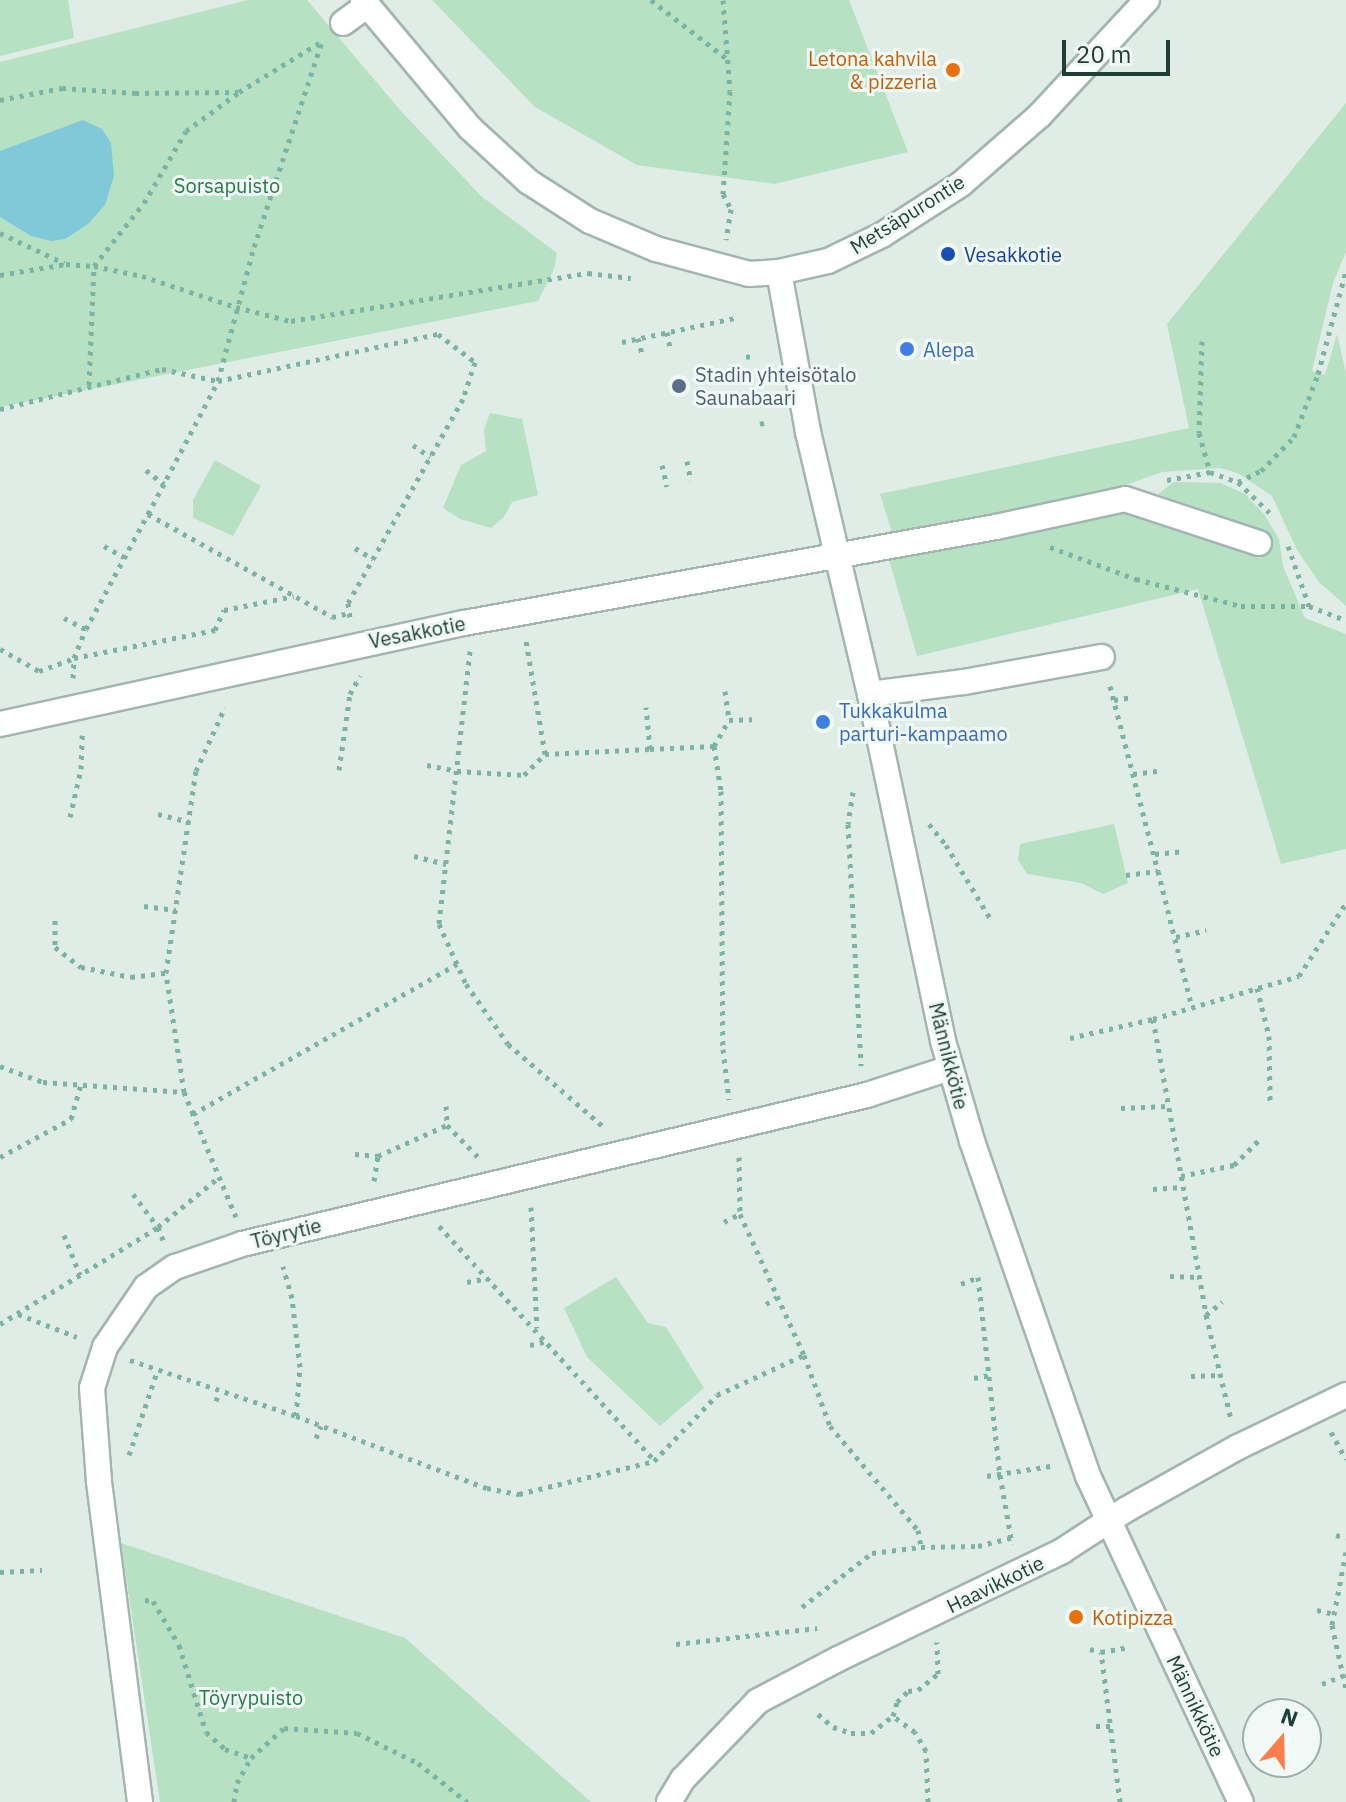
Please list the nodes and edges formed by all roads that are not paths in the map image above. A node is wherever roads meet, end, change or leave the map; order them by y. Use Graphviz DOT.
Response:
graph roads {
  1 [pos="1147,0"];
  2 [pos="364,3"];
  3 [pos="343,23"];
  4 [pos="779,272"];
  5 [pos="1259,543"];
  6 [pos="837,555"];
  7 [pos="1102,657"];
  8 [pos="870,694"];
  9 [pos="0,724"];
  10 [pos="950,1068"];
  11 [pos="1346,1395"];
  12 [pos="1109,1520"];
  13 [pos="140,1802"];
  14 [pos="669,1802"];
  15 [pos="1241,1802"];
  1 -- 4 [label="street, Metsäpurontie"];
  2 -- 3 [label="street"];
  2 -- 4 [label="street, Metsäpurontie"];
  4 -- 6 [label="street, Männikkötie"];
  5 -- 6 [label="street, Vesakkotie"];
  6 -- 8 [label="street, Männikkötie"];
  6 -- 9 [label="street, Vesakkotie"];
  7 -- 8 [label="street"];
  8 -- 10 [label="street, Männikkötie"];
  10 -- 12 [label="street, Männikkötie"];
  10 -- 13 [label="street, Töyrytie"];
  11 -- 12 [label="street, Haavikkotie"];
  12 -- 14 [label="street, Haavikkotie"];
  12 -- 15 [label="street, Männikkötie"];
}
